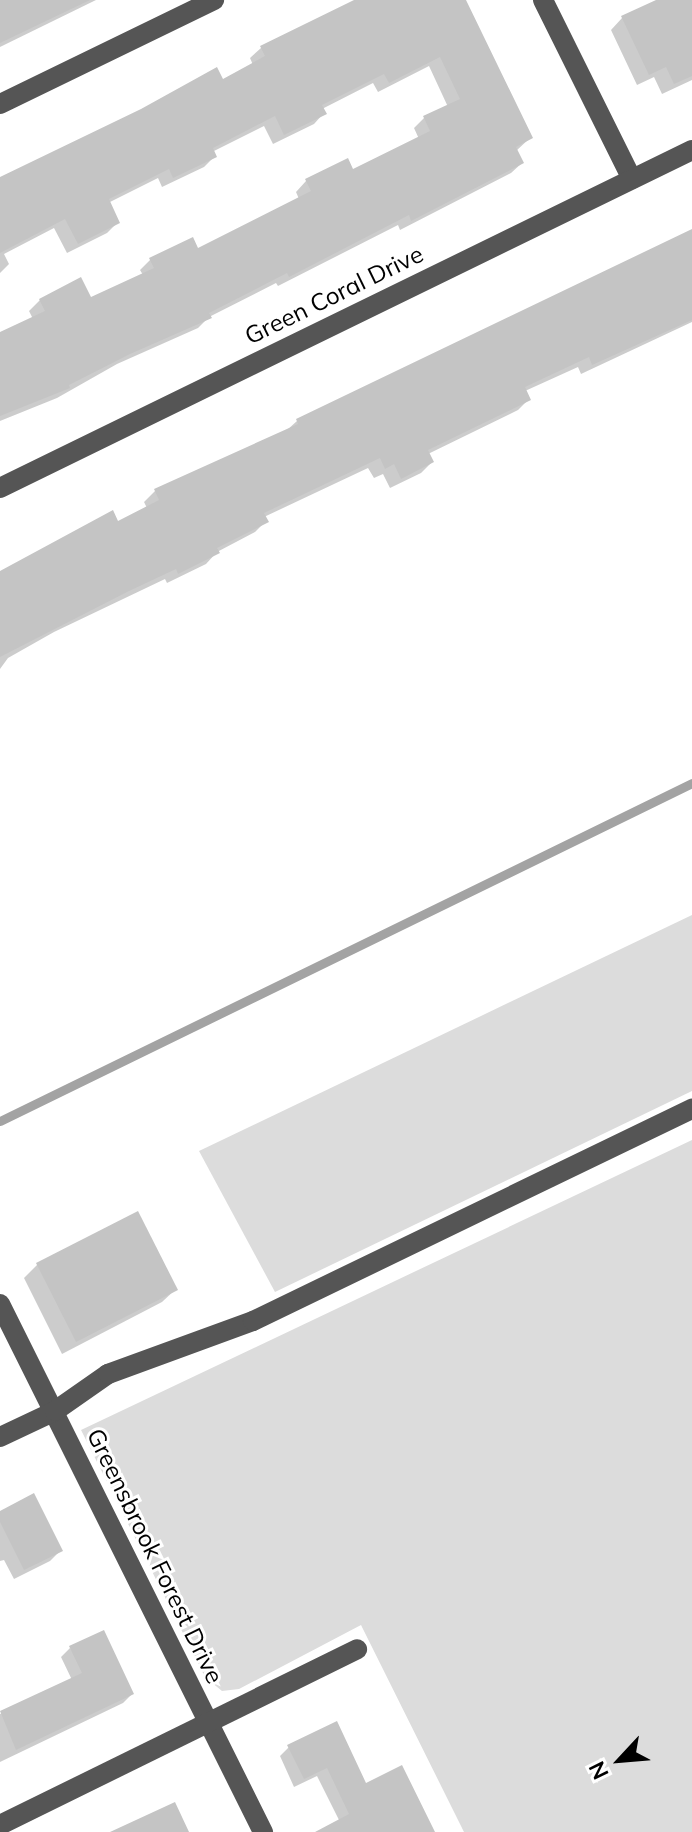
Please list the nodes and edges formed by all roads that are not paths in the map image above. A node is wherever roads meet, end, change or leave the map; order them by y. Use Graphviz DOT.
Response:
graph roads {
  1 [pos="214,0"];
  2 [pos="543,0"];
  3 [pos="0,104"];
  4 [pos="692,150"];
  5 [pos="632,179"];
  6 [pos="0,488"];
  7 [pos="692,1109"];
  8 [pos="0,1304"];
  9 [pos="55,1411"];
  10 [pos="0,1437"];
  11 [pos="357,1649"];
  12 [pos="209,1724"];
  13 [pos="0,1825"];
  14 [pos="263,1832"];
  1 -- 3 [label="street"];
  2 -- 5 [label="street"];
  4 -- 5 [label="street, Green Coral Drive"];
  5 -- 6 [label="street, Green Coral Drive"];
  7 -- 9 [label="street"];
  8 -- 9 [label="street, Greensbrook Forest Drive"];
  9 -- 10 [label="street"];
  9 -- 12 [label="street, Greensbrook Forest Drive"];
  11 -- 12 [label="street"];
  12 -- 13 [label="street"];
  12 -- 14 [label="street, Greensbrook Forest Drive"];
}
